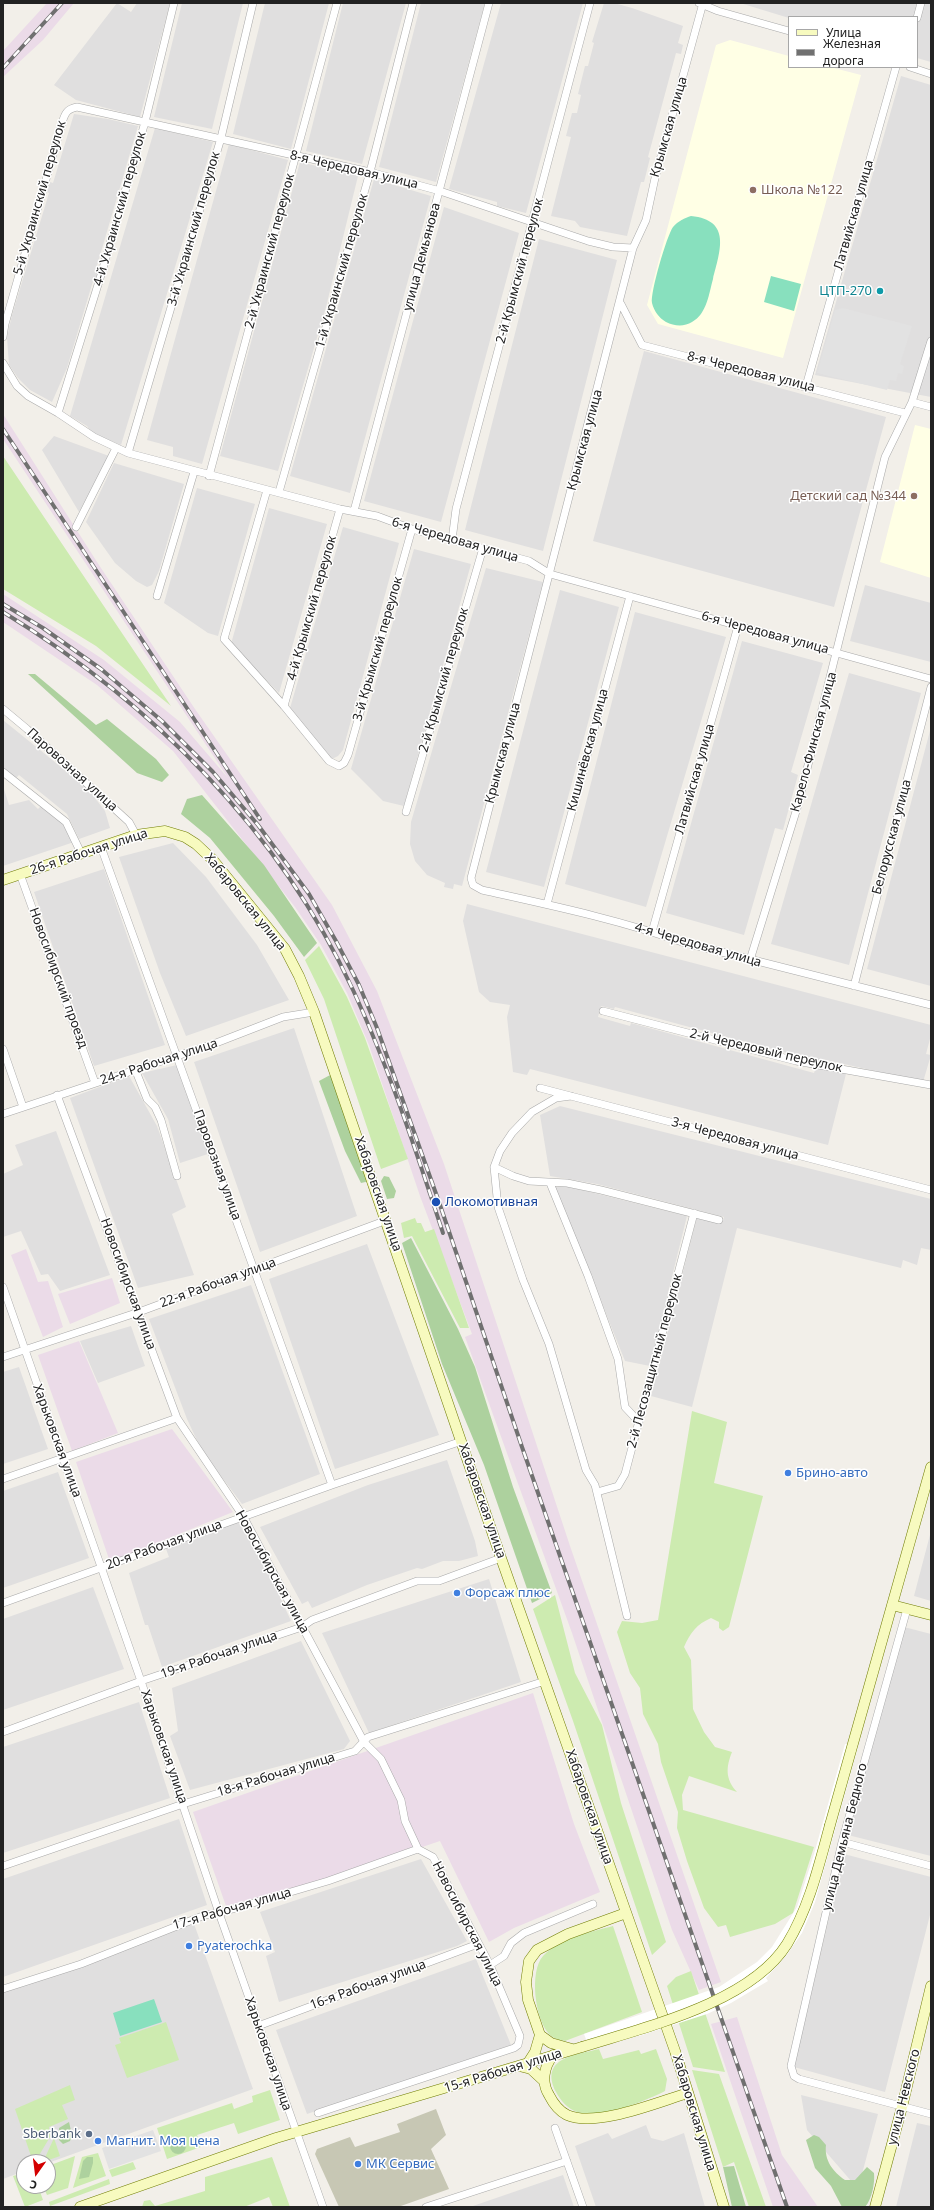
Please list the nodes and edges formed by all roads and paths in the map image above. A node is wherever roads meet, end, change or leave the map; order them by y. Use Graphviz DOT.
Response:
graph roads {
  1 [pos="174,3"];
  2 [pos="253,3"];
  3 [pos="337,3"];
  4 [pos="413,3"];
  5 [pos="489,3"];
  6 [pos="590,3"];
  7 [pos="701,3"];
  8 [pos="921,3"];
  9 [pos="918,16"];
  10 [pos="788,30"];
  11 [pos="896,68"];
  12 [pos="913,68"];
  13 [pos="931,74"];
  14 [pos="70,108"];
  15 [pos="145,122"];
  16 [pos="221,138"];
  17 [pos="296,157"];
  18 [pos="370,172"];
  19 [pos="440,191"];
  20 [pos="532,223"];
  21 [pos="634,248"];
  22 [pos="621,304"];
  23 [pos="3,337"];
  24 [pos="931,341"];
  25 [pos="3,363"];
  26 [pos="806,386"];
  27 [pos="912,402"];
  28 [pos="931,407"];
  29 [pos="58,412"];
  30 [pos="905,413"];
  31 [pos="116,448"];
  32 [pos="128,453"];
  33 [pos="194,472"];
  34 [pos="209,476"];
  35 [pos="267,490"];
  36 [pos="278,492"];
  37 [pos="340,510"];
  38 [pos="354,511"];
  39 [pos="76,527"];
  40 [pos="412,529"];
  41 [pos="452,540"];
  42 [pos="483,548"];
  43 [pos="550,574"];
  44 [pos="157,596"];
  45 [pos="630,596"];
  46 [pos="738,626"];
  47 [pos="837,653"];
  48 [pos="931,679"];
  49 [pos="931,687"];
  50 [pos="284,706"];
  51 [pos="3,709"];
  52 [pos="4,773"];
  53 [pos="406,812"];
  54 [pos="177,833"];
  55 [pos="136,835"];
  56 [pos="101,847"];
  57 [pos="81,854"];
  58 [pos="20,874"];
  59 [pos="471,878"];
  60 [pos="3,880"];
  61 [pos="547,904"];
  62 [pos="652,932"];
  63 [pos="750,960"];
  64 [pos="854,986"];
  65 [pos="931,1005"];
  66 [pos="603,1011"];
  67 [pos="314,1012"];
  68 [pos="3,1049"];
  69 [pos="178,1055"];
  70 [pos="135,1070"];
  71 [pos="95,1083"];
  72 [pos="931,1085"];
  73 [pos="540,1088"];
  74 [pos="57,1095"];
  75 [pos="571,1096"];
  76 [pos="23,1107"];
  77 [pos="3,1114"];
  78 [pos="494,1167"];
  79 [pos="177,1176"];
  80 [pos="550,1183"];
  81 [pos="931,1190"];
  82 [pos="694,1213"];
  83 [pos="387,1220"];
  84 [pos="719,1220"];
  85 [pos="254,1268"];
  86 [pos="3,1287"];
  87 [pos="139,1312"];
  88 [pos="24,1350"];
  89 [pos="3,1357"];
  90 [pos="177,1418"];
  91 [pos="640,1422"];
  92 [pos="462,1441"];
  93 [pos="63,1458"];
  94 [pos="931,1467"];
  95 [pos="3,1479"];
  96 [pos="332,1485"];
  97 [pos="597,1492"];
  98 [pos="243,1516"];
  99 [pos="501,1558"];
  100 [pos="102,1568"];
  101 [pos="3,1603"];
  102 [pos="892,1605"];
  103 [pos="907,1609"];
  104 [pos="931,1615"];
  105 [pos="626,1616"];
  106 [pos="302,1627"];
  107 [pos="141,1681"];
  108 [pos="546,1681"];
  109 [pos="3,1732"];
  110 [pos="364,1742"];
  111 [pos="183,1804"];
  112 [pos="830,1825"];
  113 [pos="842,1842"];
  114 [pos="418,1849"];
  115 [pos="3,1866"];
  116 [pos="931,1866"];
  117 [pos="593,1904"];
  118 [pos="219,1913"];
  119 [pos="626,1914"];
  120 [pos="478,1944"];
  121 [pos="490,1965"];
  122 [pos="931,1986"];
  123 [pos="3,1989"];
  124 [pos="258,2026"];
  125 [pos="540,2035"];
  126 [pos="578,2048"];
  127 [pos="553,2055"];
  128 [pos="528,2063"];
  129 [pos="517,2067"];
  130 [pos="544,2081"];
  131 [pos="688,2093"];
  132 [pos="348,2103"];
  133 [pos="902,2107"];
  134 [pos="318,2113"];
  135 [pos="931,2114"];
  136 [pos="353,2116"];
  137 [pos="555,2128"];
  138 [pos="295,2133"];
  139 [pos="567,2161"];
  140 [pos="80,2207"];
  141 [pos="323,2207"];
  142 [pos="426,2207"];
  143 [pos="583,2207"];
  144 [pos="724,2207"];
  145 [pos="874,2207"];
  1 -- 15 [label="street, 4-й Украинский переулок"];
  2 -- 16 [label="street, 3-й Украинский переулок"];
  3 -- 17 [label="street, 2-й Украинский переулок"];
  4 -- 18 [label="street, 1-й Украинский переулок"];
  5 -- 19 [label="street, улица Демьянова"];
  6 -- 20 [label="street, 2-й Крымский переулок"];
  7 -- 10 [label="street"];
  7 -- 21 [label="street, Крымская улица"];
  8 -- 9 [label="street"];
  11 -- 26 [label="street, Латвийская улица"];
  12 -- 13 [label="street"];
  14 -- 15 [label="street, 8-я Чередовая улица"];
  14 -- 23 [label="street, 5-й Украинский переулок"];
  15 -- 16 [label="street, 8-я Чередовая улица"];
  15 -- 29 [label="street, 4-й Украинский переулок"];
  16 -- 17 [label="street, 8-я Чередовая улица"];
  16 -- 32 [label="street, 3-й Украинский переулок"];
  17 -- 18 [label="street, 8-я Чередовая улица"];
  17 -- 34 [label="street, 2-й Украинский переулок"];
  18 -- 19 [label="street, 8-я Чередовая улица"];
  18 -- 36 [label="street, 1-й Украинский переулок"];
  19 -- 20 [label="street, 8-я Чередовая улица"];
  19 -- 38 [label="street, улица Демьянова"];
  20 -- 21 [label="street, 8-я Чередовая улица"];
  20 -- 41 [label="street, 2-й Крымский переулок"];
  21 -- 22 [label="street, Крымская улица"];
  22 -- 26 [label="street, 8-я Чередовая улица"];
  22 -- 43 [label="street, Крымская улица"];
  24 -- 27 [label="street, Карело-Финская улица"];
  25 -- 29 [label="street, 6-я Чередовая улица"];
  26 -- 30 [label="street, 8-я Чередовая улица"];
  27 -- 28 [label="street"];
  27 -- 30 [label="street, Карело-Финская улица"];
  29 -- 31 [label="street, 6-я Чередовая улица"];
  30 -- 47 [label="street, Карело-Финская улица"];
  31 -- 32 [label="street, 6-я Чередовая улица"];
  31 -- 39 [label="street"];
  32 -- 33 [label="street, 6-я Чередовая улица"];
  33 -- 34 [label="street, 6-я Чередовая улица"];
  33 -- 44 [label="street"];
  34 -- 35 [label="street, 6-я Чередовая улица"];
  35 -- 36 [label="street, 6-я Чередовая улица"];
  35 -- 50 [label="street"];
  36 -- 37 [label="street, 6-я Чередовая улица"];
  37 -- 38 [label="street, 6-я Чередовая улица"];
  37 -- 50 [label="street, 4-й Крымский переулок"];
  38 -- 40 [label="street, 6-я Чередовая улица"];
  40 -- 41 [label="street, 6-я Чередовая улица"];
  40 -- 50 [label="street, 3-й Крымский переулок"];
  41 -- 42 [label="street, 6-я Чередовая улица"];
  42 -- 43 [label="street, 6-я Чередовая улица"];
  42 -- 53 [label="street, 2-й Крымский переулок"];
  43 -- 45 [label="street, 6-я Чередовая улица"];
  43 -- 59 [label="street, Крымская улица"];
  45 -- 46 [label="street, 6-я Чередовая улица"];
  45 -- 61 [label="street, Кишинёвская улица"];
  46 -- 47 [label="street, 6-я Чередовая улица"];
  46 -- 62 [label="street, Латвийская улица"];
  47 -- 48 [label="street, 6-я Чередовая улица"];
  47 -- 63 [label="street, Карело-Финская улица"];
  49 -- 64 [label="street, Белорусская улица"];
  51 -- 55 [label="street, Паровозная улица"];
  52 -- 57 [label="street"];
  54 -- 55 [label="main road, 26-я Рабочая улица"];
  54 -- 67 [label="main road, Хабаровская улица"];
  55 -- 56 [label="main road, 26-я Рабочая улица"];
  56 -- 57 [label="main road, 26-я Рабочая улица"];
  56 -- 69 [label="street, Паровозная улица"];
  57 -- 58 [label="main road, 26-я Рабочая улица"];
  58 -- 60 [label="main road, 26-я Рабочая улица"];
  58 -- 71 [label="street, Новосибирский проезд"];
  59 -- 61 [label="street, 4-я Чередовая улица"];
  61 -- 62 [label="street, 4-я Чередовая улица"];
  62 -- 63 [label="street, 4-я Чередовая улица"];
  63 -- 64 [label="street, 4-я Чередовая улица"];
  64 -- 65 [label="street, 4-я Чередовая улица"];
  66 -- 72 [label="street, 2-й Чередовый переулок"];
  67 -- 69 [label="street, 24-я Рабочая улица"];
  67 -- 83 [label="main road, Хабаровская улица"];
  68 -- 76 [label="street"];
  69 -- 70 [label="street, 24-я Рабочая улица"];
  69 -- 85 [label="street, Паровозная улица"];
  70 -- 71 [label="street, 24-я Рабочая улица"];
  70 -- 79 [label="street"];
  71 -- 74 [label="street, 24-я Рабочая улица"];
  73 -- 75 [label="street, 3-я Чередовая улица"];
  74 -- 76 [label="street, 24-я Рабочая улица"];
  74 -- 87 [label="street, Новосибирская улица"];
  75 -- 78 [label="street"];
  75 -- 81 [label="street, 3-я Чередовая улица"];
  76 -- 77 [label="street, 24-я Рабочая улица"];
  78 -- 80 [label="street"];
  78 -- 97 [label="street"];
  80 -- 82 [label="street"];
  80 -- 91 [label="street"];
  82 -- 84 [label="street"];
  82 -- 91 [label="street, 2-й Лесозащитный переулок"];
  83 -- 85 [label="street, 22-я Рабочая улица"];
  83 -- 92 [label="main road, Хабаровская улица"];
  85 -- 87 [label="street, 22-я Рабочая улица"];
  85 -- 96 [label="street, Паровозная улица"];
  86 -- 88 [label="street, Харьковская улица"];
  87 -- 88 [label="street, 22-я Рабочая улица"];
  87 -- 90 [label="street, Новосибирская улица"];
  88 -- 89 [label="street, 22-я Рабочая улица"];
  88 -- 93 [label="street, Харьковская улица"];
  90 -- 93 [label="street"];
  90 -- 98 [label="street, Новосибирская улица"];
  91 -- 97 [label="street, 2-й Лесозащитный переулок"];
  92 -- 96 [label="street, 20-я Рабочая улица"];
  92 -- 99 [label="main road, Хабаровская улица"];
  93 -- 95 [label="street"];
  93 -- 100 [label="street, Харьковская улица"];
  94 -- 102 [label="main road, улица Демьяна Бедного"];
  96 -- 98 [label="street, 20-я Рабочая улица"];
  97 -- 105 [label="street"];
  98 -- 100 [label="street, 20-я Рабочая улица"];
  98 -- 106 [label="street, Новосибирская улица"];
  99 -- 106 [label="street, 19-я Рабочая улица"];
  99 -- 108 [label="main road, Хабаровская улица"];
  100 -- 101 [label="street, 20-я Рабочая улица"];
  100 -- 107 [label="street, Харьковская улица"];
  102 -- 103 [label="main road"];
  102 -- 112 [label="main road, улица Демьяна Бедного"];
  103 -- 104 [label="main road"];
  103 -- 113 [label="street, улица Демьяна Бедного"];
  106 -- 107 [label="street, 19-я Рабочая улица"];
  106 -- 110 [label="street, Новосибирская улица"];
  107 -- 109 [label="street, 19-я Рабочая улица"];
  107 -- 111 [label="street, Харьковская улица"];
  108 -- 110 [label="street, 18-я Рабочая улица"];
  108 -- 119 [label="main road, Хабаровская улица"];
  110 -- 111 [label="street, 18-я Рабочая улица"];
  110 -- 114 [label="street, Новосибирская улица"];
  111 -- 115 [label="street, 18-я Рабочая улица"];
  111 -- 118 [label="street, Харьковская улица"];
  112 -- 126 [label="main road, 15-я Рабочая улица, bridge"];
  113 -- 116 [label="street"];
  113 -- 133 [label="street, улица Демьяна Бедного"];
  114 -- 118 [label="street, 17-я Рабочая улица"];
  114 -- 120 [label="street, Новосибирская улица"];
  117 -- 121 [label="street"];
  118 -- 123 [label="street, 17-я Рабочая улица"];
  118 -- 124 [label="street, Харьковская улица"];
  119 -- 125 [label="main road"];
  119 -- 131 [label="main road, Хабаровская улица"];
  120 -- 121 [label="street, Новосибирская улица"];
  120 -- 124 [label="street, 16-я Рабочая улица"];
  121 -- 132 [label="street, Новосибирская улица"];
  122 -- 133 [label="main road, улица Невского"];
  124 -- 138 [label="street, Харьковская улица"];
  125 -- 126 [label="main road"];
  125 -- 128 [label="main road"];
  126 -- 127 [label="main road, 15-я Рабочая улица"];
  127 -- 128 [label="main road, 15-я Рабочая улица"];
  127 -- 130 [label="main road"];
  128 -- 129 [label="main road, 15-я Рабочая улица"];
  129 -- 130 [label="main road"];
  129 -- 136 [label="main road, 15-я Рабочая улица"];
  130 -- 131 [label="main road"];
  131 -- 144 [label="main road, Хабаровская улица"];
  132 -- 134 [label="street"];
  132 -- 136 [label="street"];
  133 -- 135 [label="street"];
  133 -- 145 [label="main road, улица Невского"];
  136 -- 138 [label="main road, 15-я Рабочая улица"];
  137 -- 139 [label="street"];
  138 -- 140 [label="main road, 15-я Рабочая улица"];
  138 -- 141 [label="street, Харьковская улица"];
  139 -- 142 [label="street"];
  139 -- 143 [label="street"];
}
